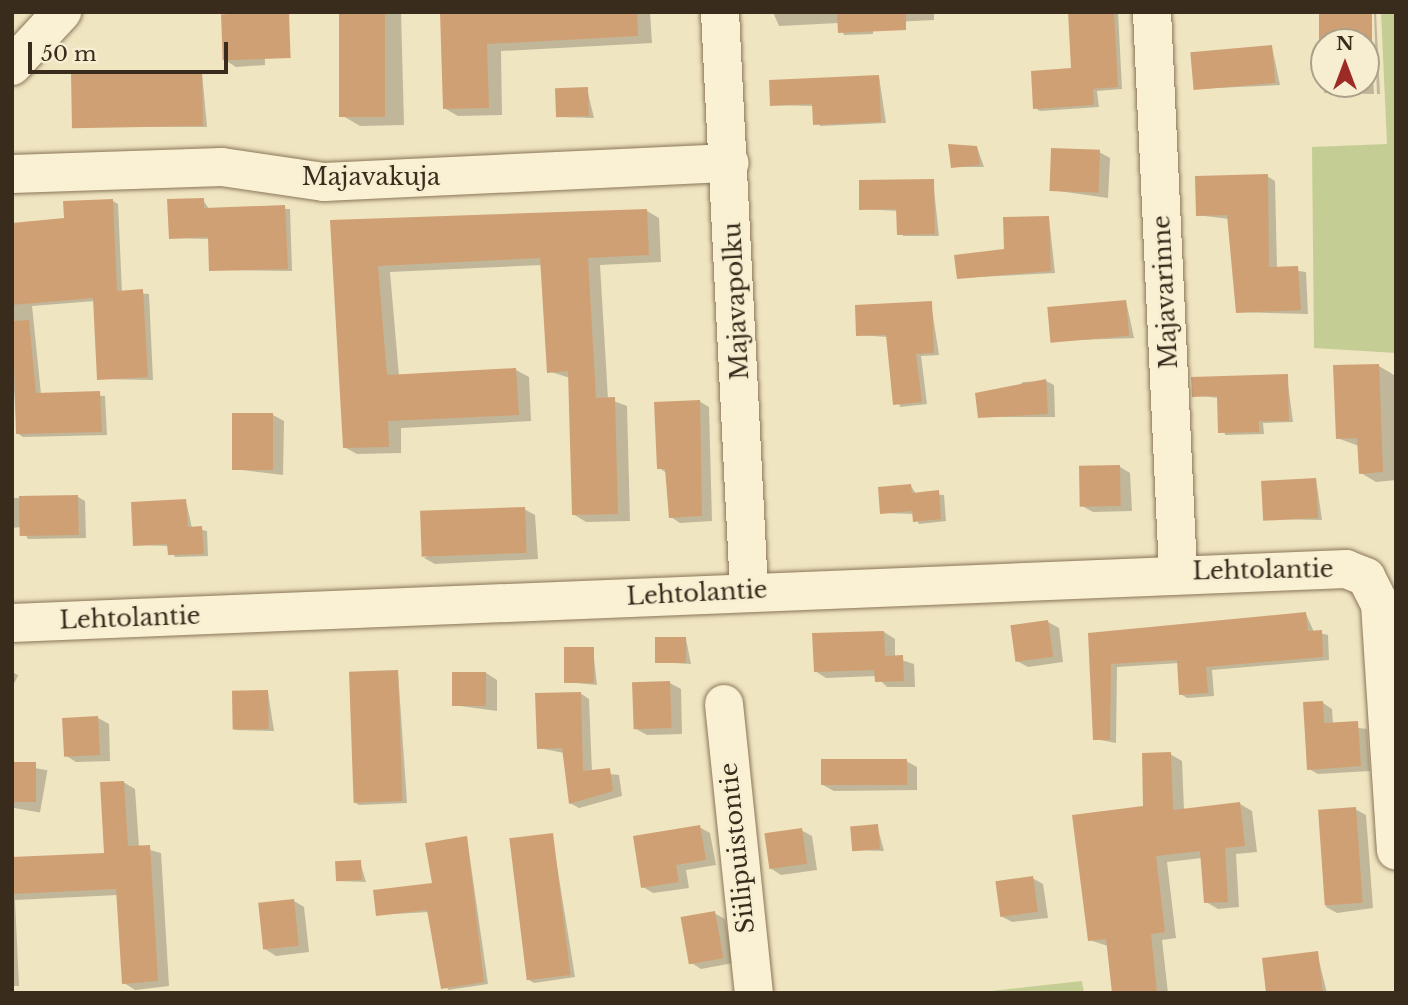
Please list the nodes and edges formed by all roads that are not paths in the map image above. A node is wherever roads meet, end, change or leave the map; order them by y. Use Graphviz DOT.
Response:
graph roads {
  1 [pos="62,12"];
  2 [pos="720,12"];
  3 [pos="1152,12"];
  4 [pos="12,66"];
  5 [pos="730,163"];
  6 [pos="12,174"];
  7 [pos="1178,572"];
  8 [pos="749,590"];
  9 [pos="12,622"];
  10 [pos="724,704"];
  11 [pos="1396,850"];
  12 [pos="754,993"];
  1 -- 4 [label="street"];
  2 -- 5 [label="street, Majavapolku"];
  3 -- 7 [label="street, Majavarinne"];
  5 -- 6 [label="street, Majavakuja"];
  5 -- 8 [label="street, Majavapolku"];
  7 -- 8 [label="street, Lehtolantie"];
  7 -- 11 [label="street, Lehtolantie"];
  8 -- 9 [label="street, Lehtolantie"];
  10 -- 12 [label="street, Siilipuistontie"];
}
